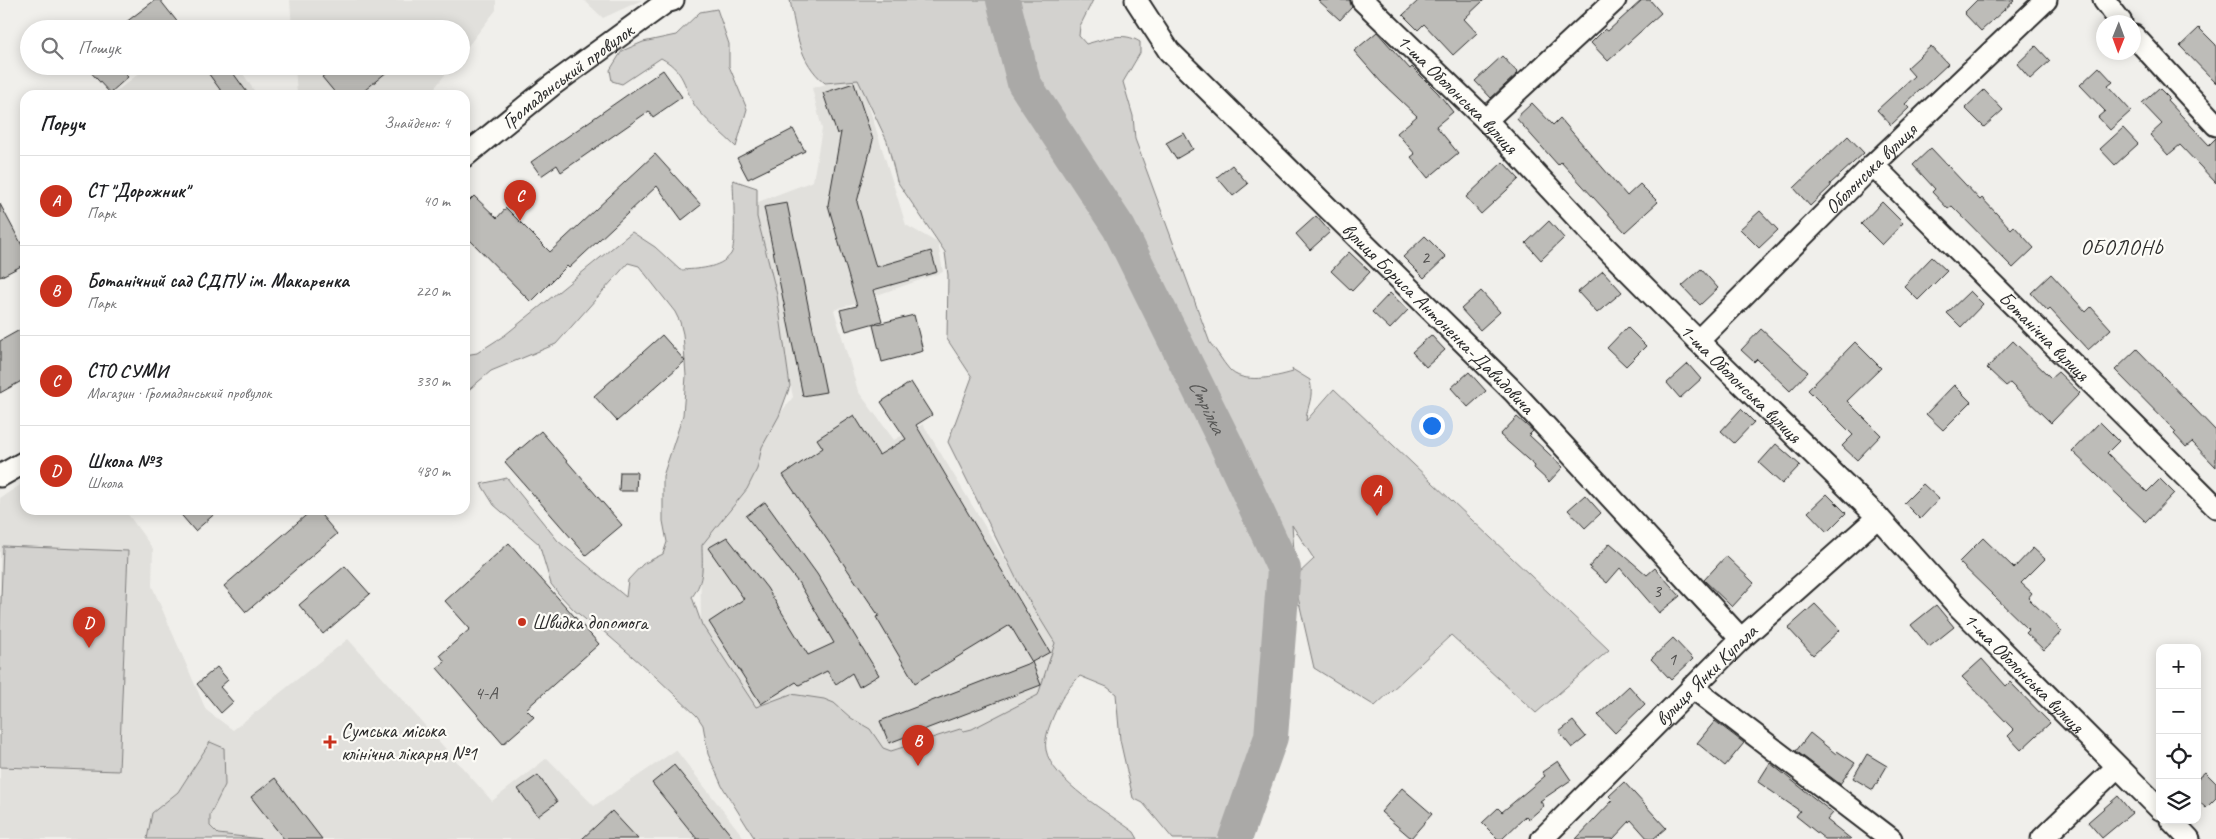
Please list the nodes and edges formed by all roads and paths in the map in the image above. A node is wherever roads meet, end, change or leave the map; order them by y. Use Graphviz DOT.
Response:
graph roads {
  1 [pos="673,0"];
  2 [pos="1136,0"];
  3 [pos="1362,0"];
  4 [pos="1615,0"];
  5 [pos="2046,0"];
  6 [pos="2104,0"];
  7 [pos="2116,15"];
  8 [pos="2141,44"];
  9 [pos="1486,120"];
  10 [pos="2216,125"];
  11 [pos="470,152"];
  12 [pos="1873,165"];
  13 [pos="1698,341"];
  14 [pos="20,465"];
  15 [pos="0,476"];
  16 [pos="2216,507"];
  17 [pos="1878,518"];
  18 [pos="1741,639"];
  19 [pos="1692,687"];
  20 [pos="2117,767"];
  21 [pos="2156,805"];
  22 [pos="2175,824"];
  23 [pos="1542,839"];
  24 [pos="1891,839"];
  25 [pos="2042,839"];
  26 [pos="2189,839"];
  1 -- 11 [label="street, Громадянський провулок"];
  2 -- 18 [label="street, вулиця Бориса Антоненка-Давидовича"];
  3 -- 9 [label="street, 1-ша Оболонська вулиця"];
  4 -- 9 [label="street"];
  5 -- 12 [label="street, Оболонська вулиця"];
  6 -- 7 [label="street"];
  8 -- 10 [label="street"];
  9 -- 13 [label="street, 1-ша Оболонська вулиця"];
  12 -- 13 [label="street, Оболонська вулиця"];
  12 -- 16 [label="street, Ботанічна вулиця"];
  13 -- 17 [label="street, 1-ша Оболонська вулиця"];
  14 -- 15 [label="street"];
  17 -- 18 [label="street, вулиця Янки Купала"];
  17 -- 20 [label="street, 1-ша Оболонська вулиця"];
  18 -- 19 [label="street, вулиця Янки Купала"];
  19 -- 23 [label="street, вулиця Янки Купала"];
  19 -- 24 [label="street"];
  20 -- 21 [label="street, 1-ша Оболонська вулиця"];
  20 -- 25 [label="street"];
  22 -- 26 [label="street"];
}
